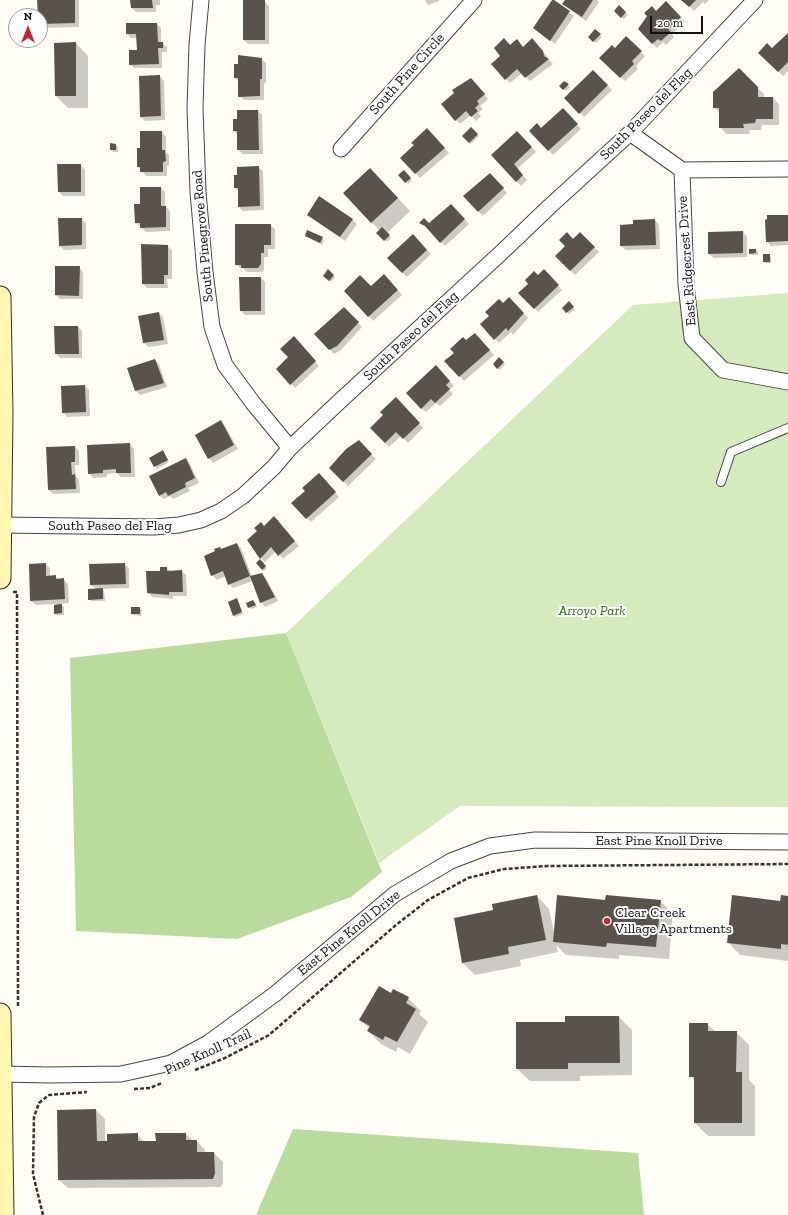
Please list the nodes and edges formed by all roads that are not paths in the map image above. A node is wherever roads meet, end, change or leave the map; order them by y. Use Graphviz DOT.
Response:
graph roads {
  1 [pos="201,0"];
  2 [pos="474,0"];
  3 [pos="755,0"];
  4 [pos="630,133"];
  5 [pos="341,149"];
  6 [pos="788,169"];
  7 [pos="682,170"];
  8 [pos="0,297"];
  9 [pos="788,382"];
  10 [pos="788,428"];
  11 [pos="290,448"];
  12 [pos="721,482"];
  13 [pos="0,525"];
  14 [pos="0,578"];
  15 [pos="788,842"];
  16 [pos="9,1013"];
  17 [pos="0,1074"];
  18 [pos="2,1215"];
  1 -- 11 [label="street, South Pinegrove Road"];
  2 -- 5 [label="street, South Pine Circle"];
  3 -- 4 [label="street, South Paseo del Flag"];
  4 -- 7 [label="street"];
  4 -- 11 [label="street, South Paseo del Flag"];
  6 -- 7 [label="street"];
  7 -- 9 [label="street, East Ridgecrest Drive"];
  8 -- 13 [label="main road"];
  10 -- 12 [label="lane"];
  11 -- 13 [label="street, South Paseo del Flag"];
  13 -- 14 [label="main road"];
  15 -- 17 [label="street, East Pine Knoll Drive"];
  16 -- 17 [label="main road"];
  17 -- 18 [label="main road"];
}
